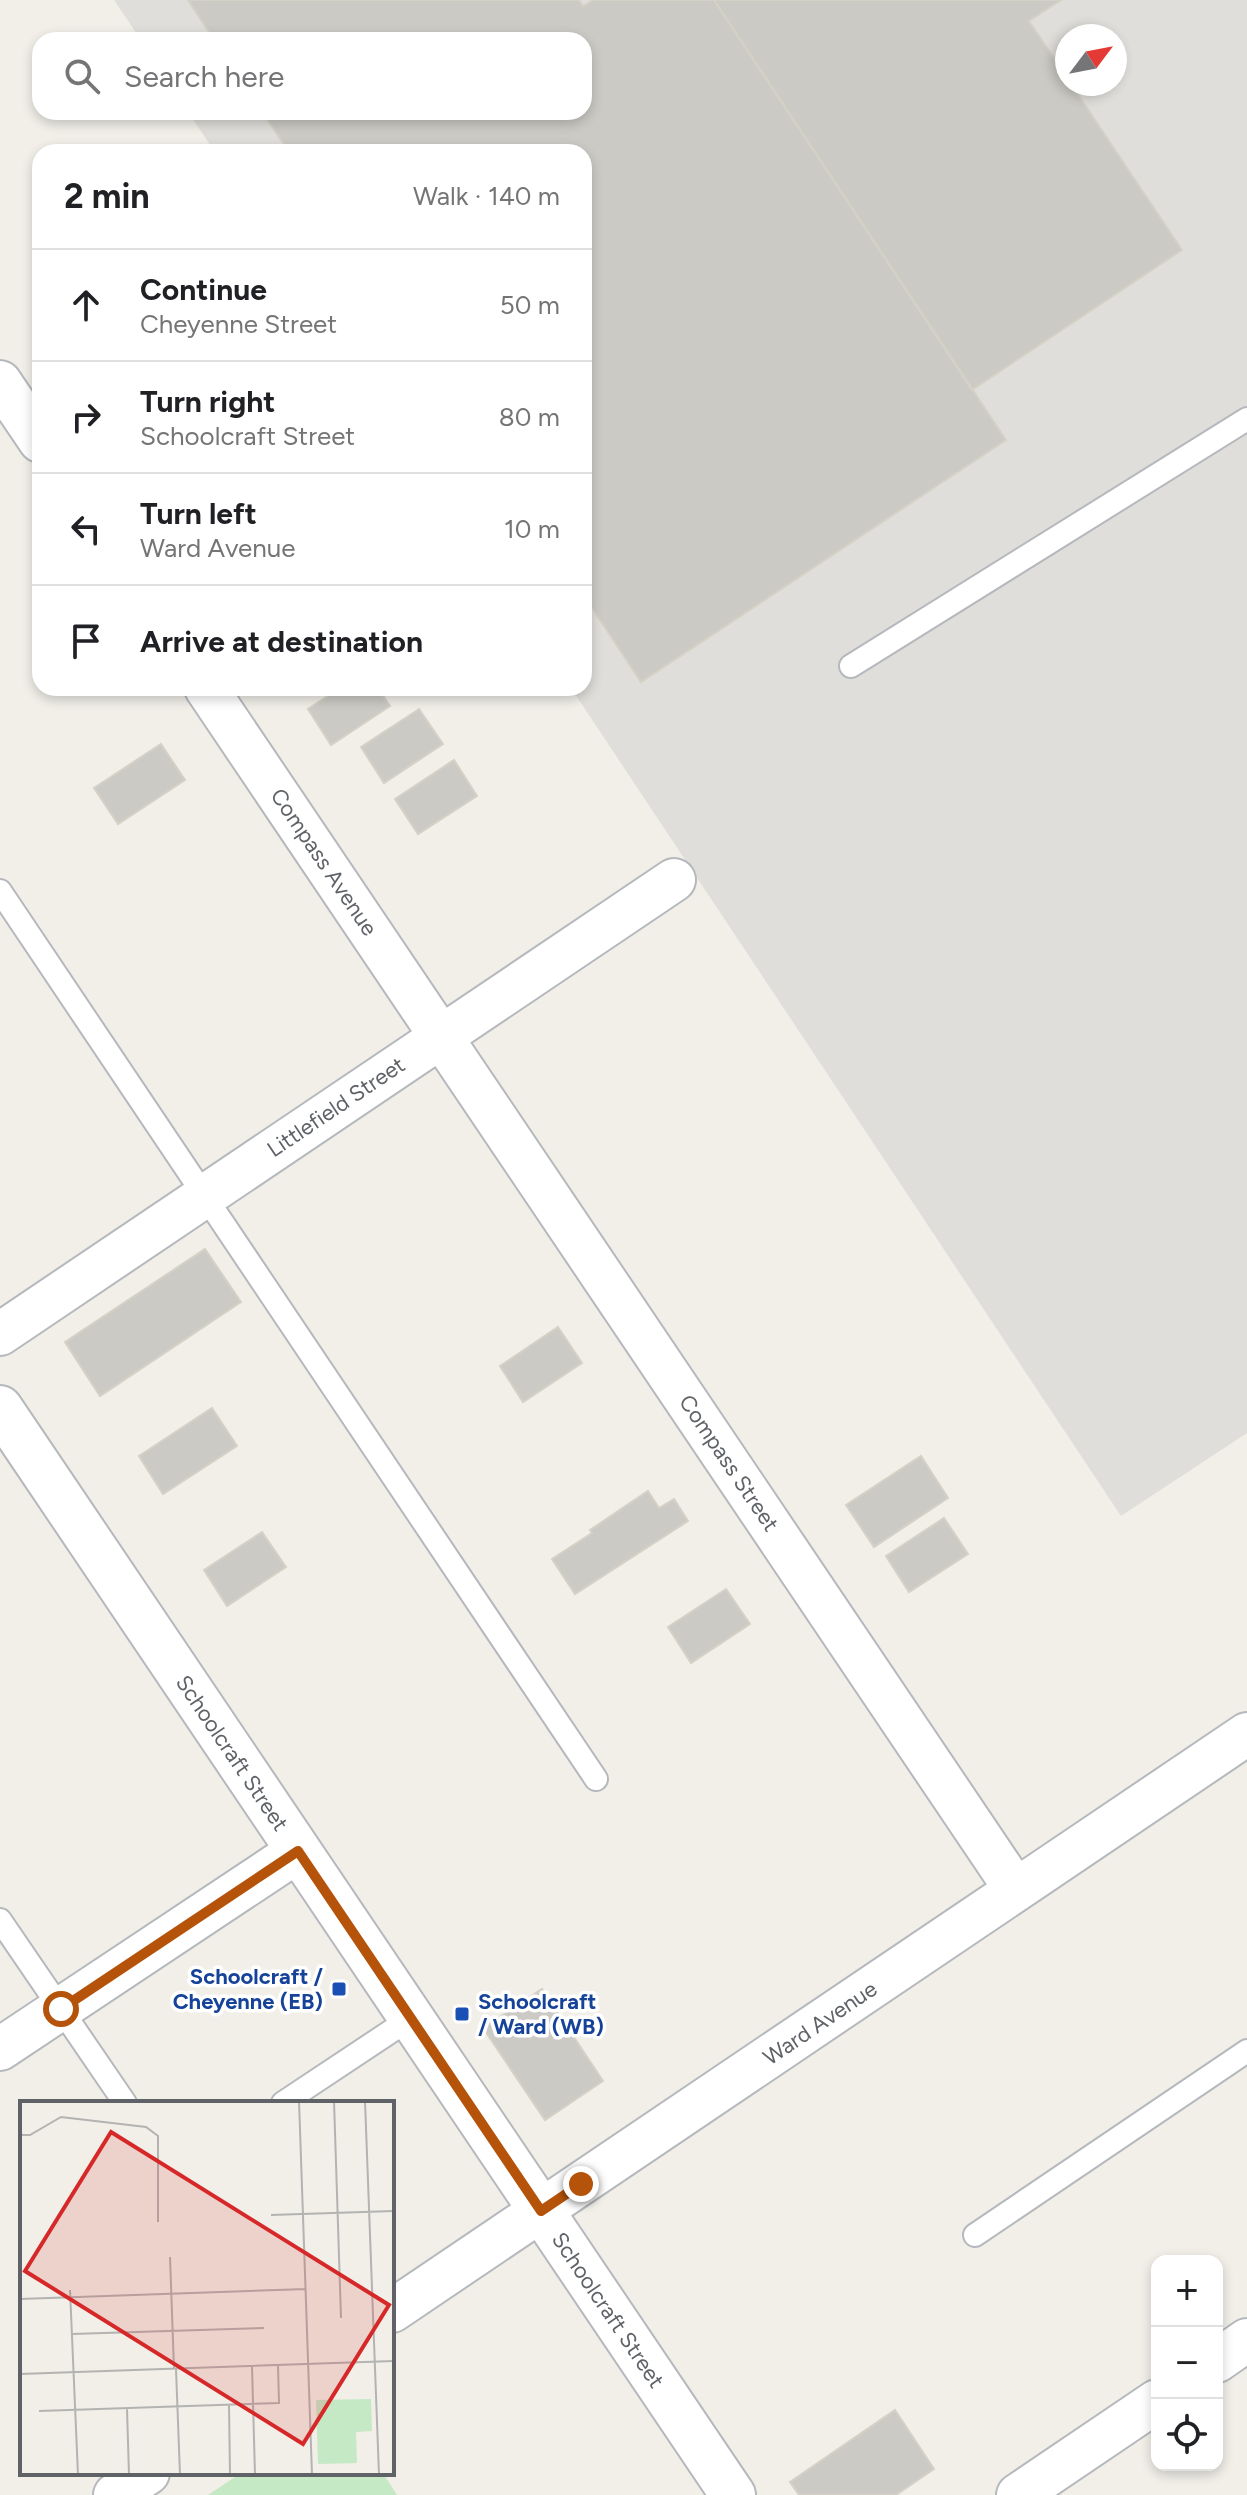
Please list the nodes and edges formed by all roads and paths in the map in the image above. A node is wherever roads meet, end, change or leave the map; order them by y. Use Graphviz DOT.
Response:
graph roads {
  1 [pos="14,396"];
  2 [pos="1247,419"];
  3 [pos="32,427"];
  4 [pos="851,666"];
  5 [pos="211,696"];
  6 [pos="674,880"];
  7 [pos="0,891"];
  8 [pos="441,1036"];
  9 [pos="203,1197"];
  10 [pos="0,1334"];
  11 [pos="0,1408"];
  12 [pos="1247,1734"];
  13 [pos="596,1779"];
  14 [pos="298,1851"];
  15 [pos="1016,1890"];
  16 [pos="0,1920"];
  17 [pos="61,2009"];
  18 [pos="411,2018"];
  19 [pos="0,2049"];
  20 [pos="1247,2051"];
  21 [pos="124,2101"];
  22 [pos="286,2101"];
  23 [pos="541,2211"];
  24 [pos="975,2235"];
  25 [pos="394,2310"];
  26 [pos="1247,2340"];
  27 [pos="1223,2357"];
  28 [pos="1151,2405"];
  29 [pos="145,2475"];
  30 [pos="115,2495"];
  31 [pos="733,2495"];
  32 [pos="1018,2495"];
  1 -- 3 [label="street"];
  2 -- 4 [label="lane"];
  5 -- 8 [label="street, Compass Avenue"];
  6 -- 8 [label="street, Littlefield Street"];
  7 -- 9 [label="lane"];
  8 -- 9 [label="street, Littlefield Street"];
  8 -- 15 [label="street, Compass Street"];
  9 -- 10 [label="street, Littlefield Street"];
  9 -- 13 [label="lane"];
  11 -- 14 [label="street, Schoolcraft Street"];
  12 -- 15 [label="street, Ward Avenue"];
  14 -- 17 [label="street"];
  14 -- 18 [label="street, Schoolcraft Street"];
  15 -- 23 [label="street, Ward Avenue"];
  16 -- 17 [label="lane"];
  17 -- 19 [label="street"];
  17 -- 21 [label="lane"];
  18 -- 22 [label="lane"];
  18 -- 23 [label="street, Schoolcraft Street"];
  20 -- 24 [label="lane"];
  23 -- 25 [label="street, Ward Avenue"];
  23 -- 31 [label="street, Schoolcraft Street"];
  26 -- 27 [label="street"];
  28 -- 32 [label="street"];
  29 -- 30 [label="street"];
}
